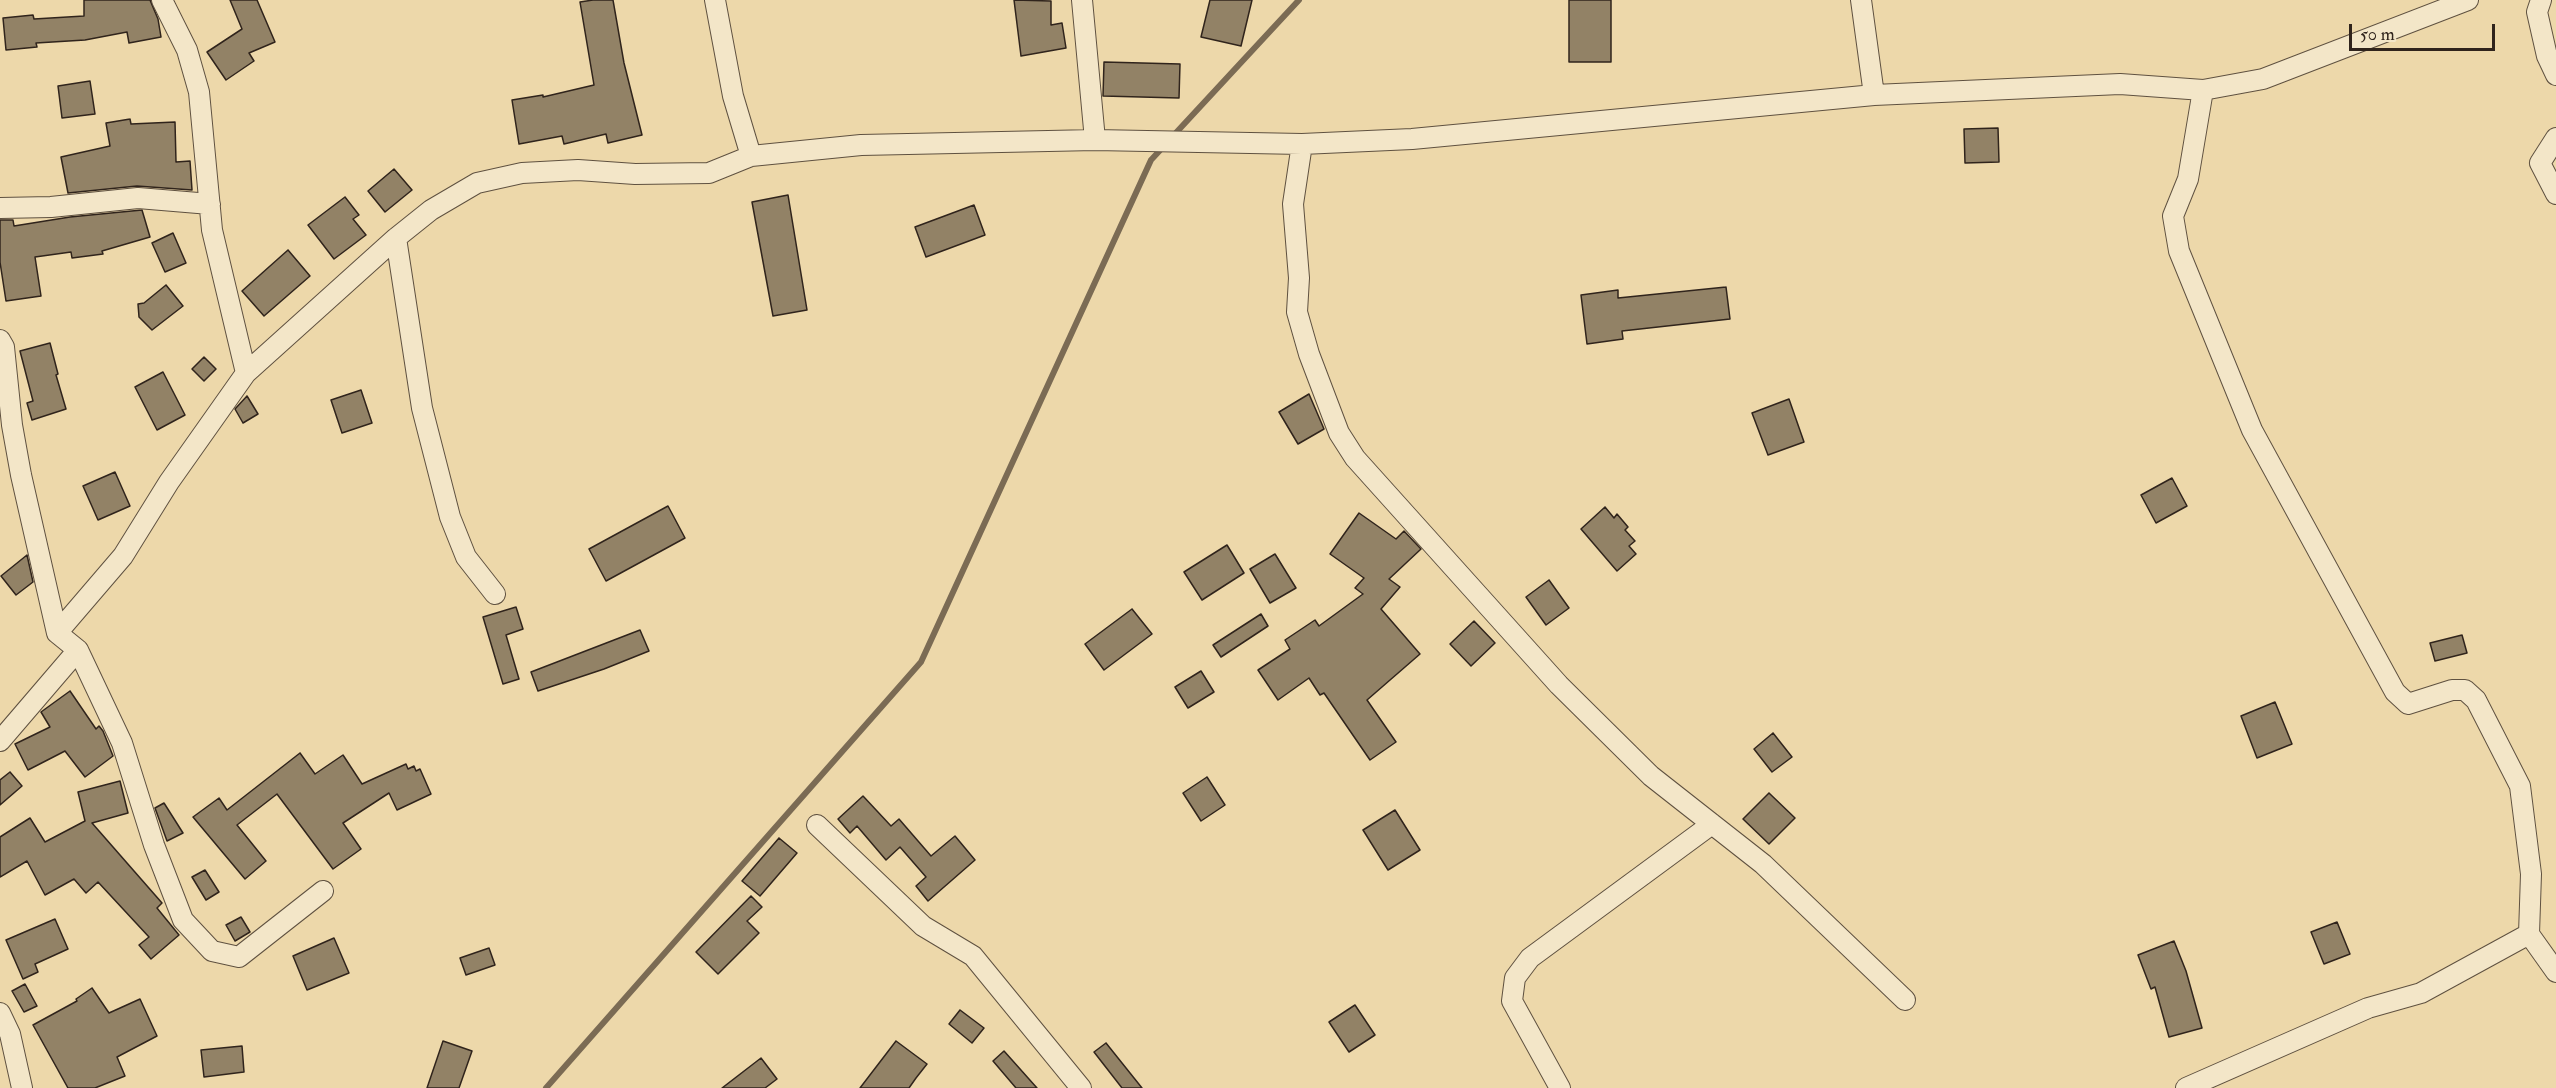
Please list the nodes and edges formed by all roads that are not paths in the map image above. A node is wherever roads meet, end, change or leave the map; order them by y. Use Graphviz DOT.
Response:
graph roads {
  1 [pos="162,0"];
  2 [pos="715,0"];
  3 [pos="1082,0"];
  4 [pos="1863,0"];
  5 [pos="2468,0"];
  6 [pos="2541,0"];
  7 [pos="2556,75"];
  8 [pos="2203,90"];
  9 [pos="1874,95"];
  10 [pos="2556,138"];
  11 [pos="1095,140"];
  12 [pos="1302,144"];
  13 [pos="751,156"];
  14 [pos="2556,194"];
  15 [pos="210,204"];
  16 [pos="0,208"];
  17 [pos="396,238"];
  18 [pos="0,340"];
  19 [pos="246,373"];
  20 [pos="6,432"];
  21 [pos="495,594"];
  22 [pos="57,633"];
  23 [pos="78,650"];
  24 [pos="0,741"];
  25 [pos="1712,824"];
  26 [pos="817,825"];
  27 [pos="323,891"];
  28 [pos="2529,934"];
  29 [pos="2556,972"];
  30 [pos="1905,1000"];
  31 [pos="0,1013"];
  32 [pos="22,1088"];
  33 [pos="1082,1088"];
  34 [pos="1560,1088"];
  35 [pos="2186,1088"];
  1 -- 15 [label="street"];
  2 -- 13 [label="street"];
  3 -- 11 [label="street"];
  4 -- 9 [label="street"];
  5 -- 8 [label="street"];
  6 -- 7 [label="street"];
  8 -- 9 [label="street"];
  8 -- 28 [label="street"];
  9 -- 12 [label="street"];
  10 -- 14 [label="street"];
  11 -- 12 [label="street"];
  11 -- 13 [label="street"];
  12 -- 25 [label="street"];
  13 -- 17 [label="street"];
  15 -- 16 [label="street"];
  15 -- 19 [label="street"];
  17 -- 19 [label="street"];
  17 -- 21 [label="street"];
  18 -- 20 [label="street"];
  19 -- 22 [label="street"];
  20 -- 22 [label="street"];
  22 -- 23 [label="street"];
  23 -- 24 [label="street"];
  23 -- 27 [label="street"];
  25 -- 30 [label="street"];
  25 -- 34 [label="street"];
  26 -- 33 [label="street"];
  28 -- 29 [label="street"];
  28 -- 35 [label="street"];
  31 -- 32 [label="street"];
}
